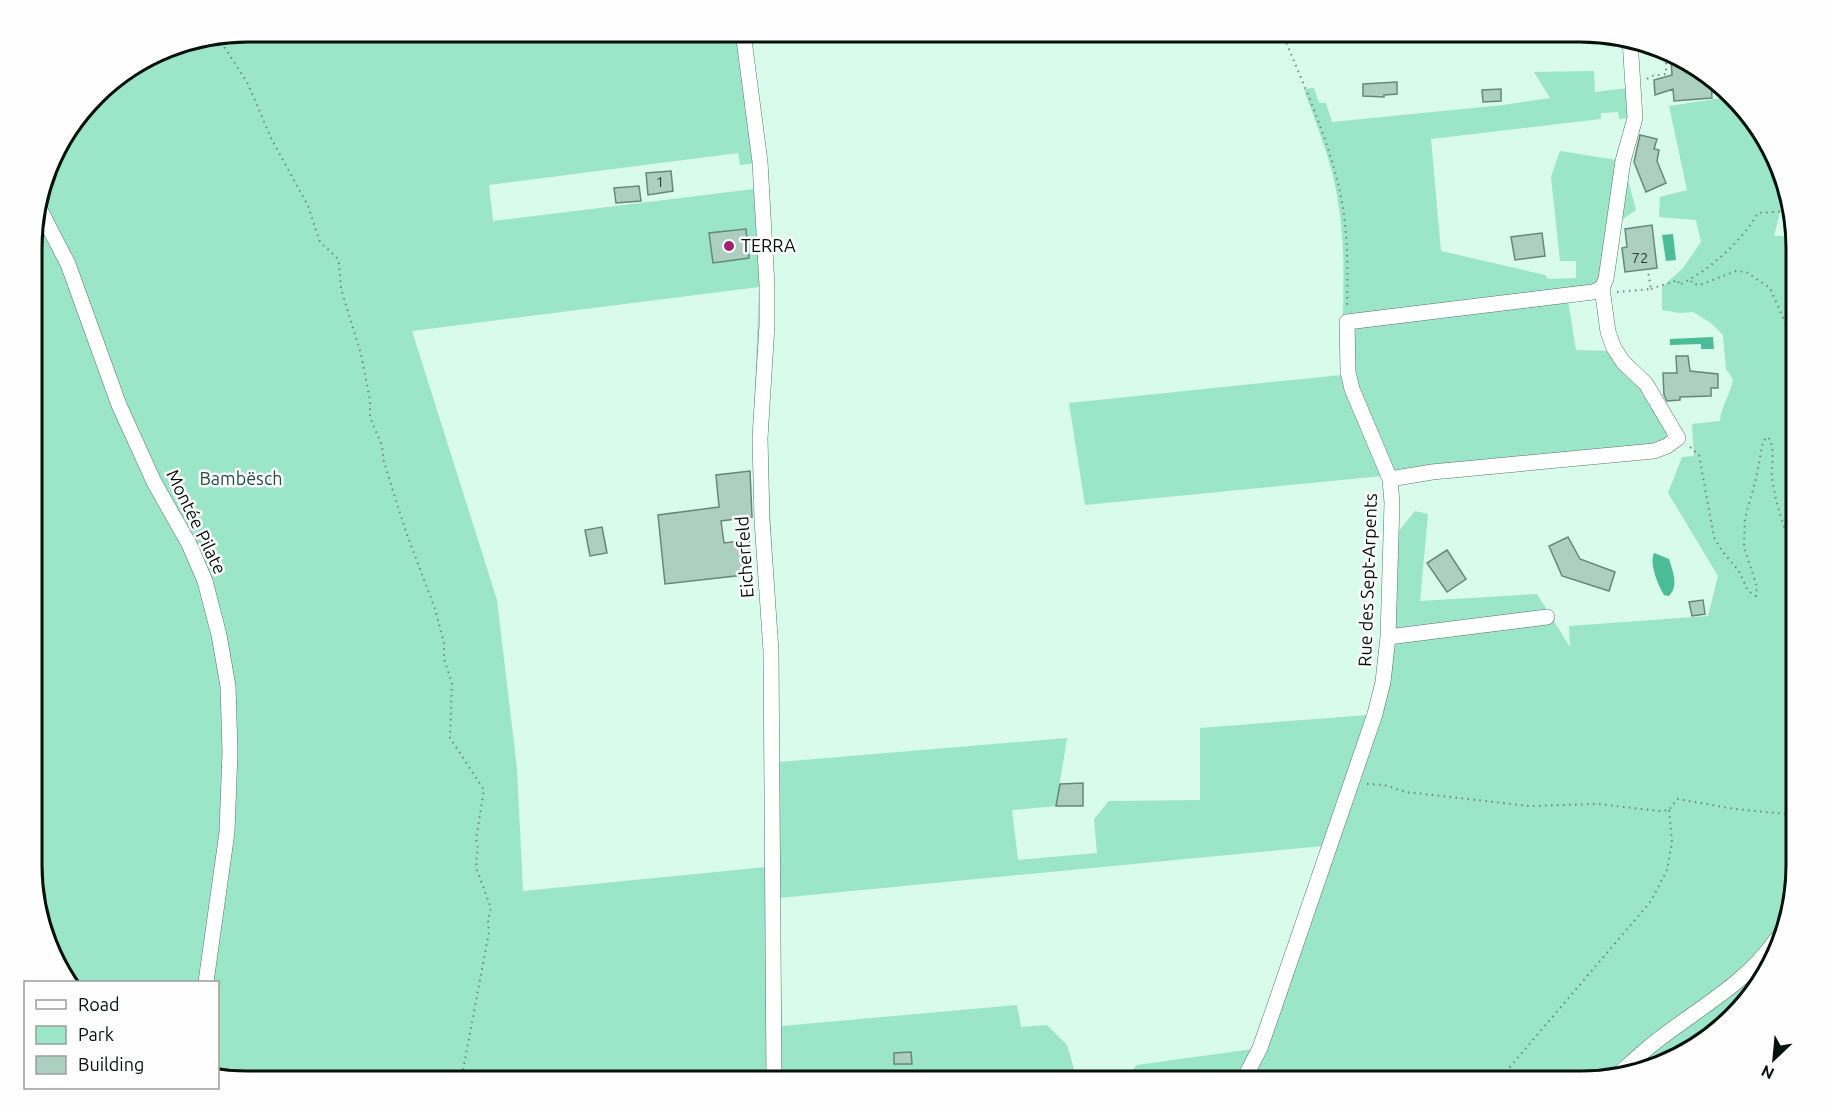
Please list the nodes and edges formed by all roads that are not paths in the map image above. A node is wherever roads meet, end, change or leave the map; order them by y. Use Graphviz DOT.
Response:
graph roads {
  1 [pos="744,42"];
  2 [pos="1630,48"];
  3 [pos="44,219"];
  4 [pos="1602,288"];
  5 [pos="1390,479"];
  6 [pos="1547,617"];
  7 [pos="1388,637"];
  8 [pos="1767,950"];
  9 [pos="206,981"];
  10 [pos="1629,1065"];
  11 [pos="774,1071"];
  12 [pos="1248,1071"];
  1 -- 11 [label="street, Eicherfeld"];
  2 -- 4 [label="street"];
  3 -- 9 [label="street, Montée Pilate"];
  4 -- 5 [label="street, Rue des Sept-Arpents"];
  4 -- 5 [label="street"];
  5 -- 7 [label="street, Rue des Sept-Arpents"];
  6 -- 7 [label="street"];
  7 -- 12 [label="street, Rue des Sept-Arpents"];
  8 -- 10 [label="street"];
}
